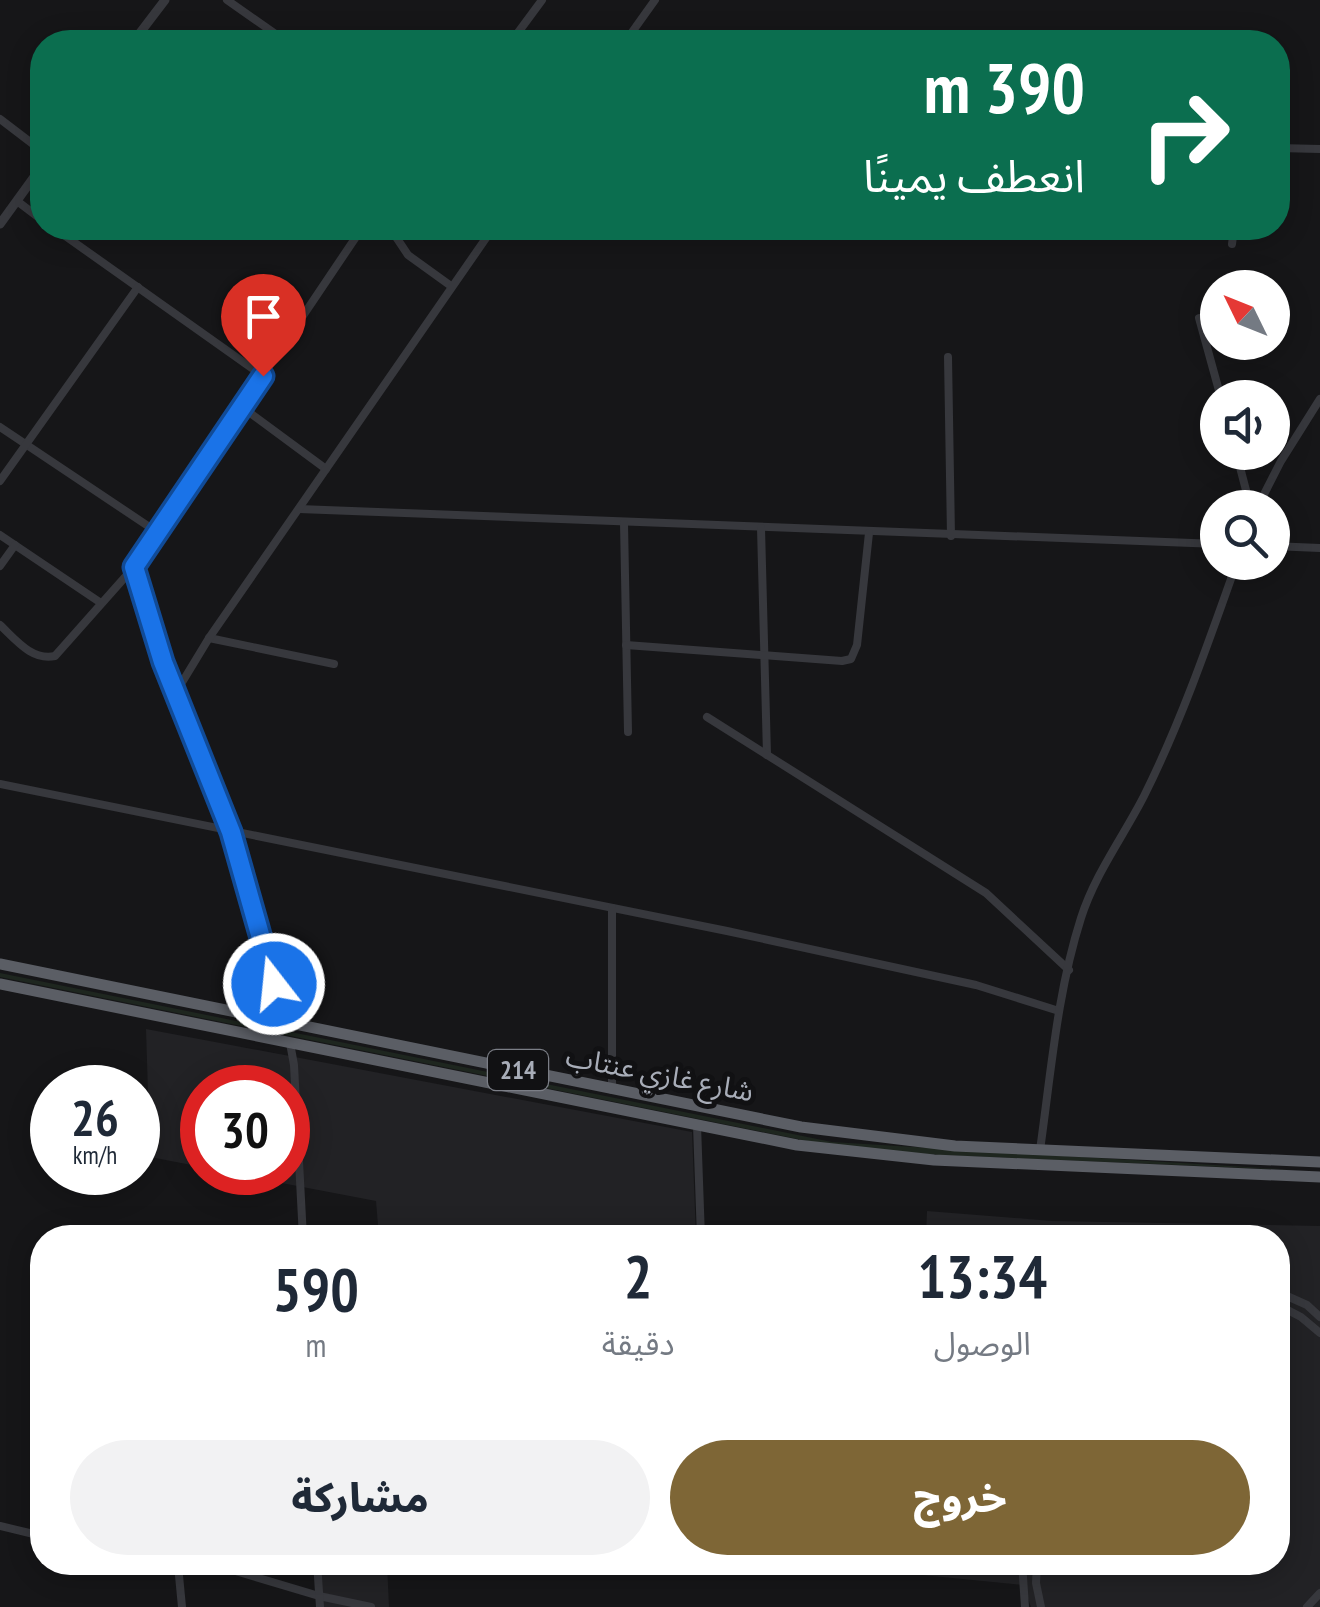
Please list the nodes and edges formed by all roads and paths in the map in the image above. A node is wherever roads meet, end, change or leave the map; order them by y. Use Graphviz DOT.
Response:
graph roads {
  1 [pos="165,0"];
  2 [pos="228,0"];
  3 [pos="542,0"];
  4 [pos="655,0"];
  5 [pos="143,30"];
  6 [pos="270,30"];
  7 [pos="520,30"];
  8 [pos="633,30"];
  9 [pos="0,119"];
  10 [pos="30,142"];
  11 [pos="1290,148"];
  12 [pos="1320,148"];
  13 [pos="30,183"];
  14 [pos="17,201"];
  15 [pos="30,211"];
  16 [pos="0,224"];
  17 [pos="71,240"];
  18 [pos="354,240"];
  19 [pos="398,240"];
  20 [pos="485,240"];
  21 [pos="1232,240"];
  22 [pos="1232,244"];
  23 [pos="452,286"];
  24 [pos="138,287"];
  25 [pos="948,358"];
  26 [pos="263,376"];
  27 [pos="1320,399"];
  28 [pos="242,407"];
  29 [pos="0,426"];
  30 [pos="25,444"];
  31 [pos="326,469"];
  32 [pos="0,481"];
  33 [pos="1266,490"];
  34 [pos="299,510"];
  35 [pos="624,522"];
  36 [pos="761,528"];
  37 [pos="158,532"];
  38 [pos="869,533"];
  39 [pos="0,535"];
  40 [pos="951,536"];
  41 [pos="1200,543"];
  42 [pos="15,545"];
  43 [pos="1290,547"];
  44 [pos="1320,548"];
  45 [pos="0,566"];
  46 [pos="134,567"];
  47 [pos="1231,580"];
  48 [pos="102,604"];
  49 [pos="0,626"];
  50 [pos="210,638"];
  51 [pos="626,645"];
  52 [pos="764,656"];
  53 [pos="334,664"];
  54 [pos="176,694"];
  55 [pos="707,717"];
  56 [pos="628,732"];
  57 [pos="767,755"];
  58 [pos="0,784"];
  59 [pos="231,832"];
  60 [pos="612,908"];
  61 [pos="0,964"];
  62 [pos="1068,970"];
  63 [pos="0,984"];
  64 [pos="1059,1012"];
  65 [pos="284,1022"];
  66 [pos="290,1042"];
  67 [pos="612,1090"];
  68 [pos="697,1125"];
  69 [pos="1040,1150"];
  70 [pos="1318,1162"];
  71 [pos="1317,1177"];
  72 [pos="302,1225"];
  73 [pos="701,1225"];
  74 [pos="1290,1298"];
  75 [pos="1290,1311"];
  76 [pos="1320,1317"];
  77 [pos="1320,1333"];
  78 [pos="0,1526"];
  79 [pos="30,1533"];
  80 [pos="175,1575"];
  81 [pos="249,1575"];
  82 [pos="318,1575"];
  83 [pos="1023,1575"];
  84 [pos="1036,1575"];
  85 [pos="1320,1593"];
  86 [pos="319,1596"];
  87 [pos="182,1607"];
  88 [pos="320,1607"];
  89 [pos="371,1607"];
  90 [pos="1025,1607"];
  91 [pos="1041,1607"];
  92 [pos="1307,1607"];
  1 -- 5 [label="street"];
  2 -- 6 [label="street"];
  3 -- 7 [label="street"];
  4 -- 8 [label="street"];
  9 -- 10 [label="street"];
  11 -- 12 [label="street"];
  13 -- 14 [label="street"];
  14 -- 15 [label="street"];
  14 -- 16 [label="street"];
  17 -- 24 [label="street"];
  18 -- 26 [label="street"];
  19 -- 23 [label="street"];
  20 -- 23 [label="street"];
  21 -- 22 [label="street"];
  23 -- 31 [label="street"];
  24 -- 26 [label="street"];
  24 -- 30 [label="street"];
  25 -- 40 [label="street"];
  26 -- 28 [label="street"];
  27 -- 33 [label="street"];
  28 -- 31 [label="street"];
  28 -- 37 [label="street"];
  29 -- 30 [label="street"];
  30 -- 32 [label="street"];
  30 -- 37 [label="street"];
  31 -- 34 [label="street"];
  34 -- 35 [label="street"];
  34 -- 50 [label="street"];
  35 -- 36 [label="street"];
  35 -- 51 [label="street"];
  36 -- 38 [label="street"];
  36 -- 52 [label="street"];
  37 -- 46 [label="street"];
  38 -- 40 [label="street"];
  38 -- 52 [label="street"];
  39 -- 42 [label="street"];
  40 -- 41 [label="street"];
  42 -- 45 [label="street"];
  42 -- 48 [label="street"];
  43 -- 44 [label="street"];
  46 -- 48 [label="street"];
  46 -- 54 [label="street"];
  47 -- 62 [label="street"];
  48 -- 49 [label="street"];
  50 -- 53 [label="street"];
  50 -- 54 [label="street"];
  51 -- 52 [label="street"];
  51 -- 56 [label="street"];
  52 -- 57 [label="street"];
  54 -- 59 [label="street"];
  55 -- 57 [label="street"];
  57 -- 62 [label="street"];
  58 -- 59 [label="street"];
  59 -- 60 [label="street"];
  59 -- 65 [label="street"];
  60 -- 64 [label="street"];
  60 -- 67 [label="street"];
  61 -- 65 [label="highway, شارع غازي عنتاب / 214"];
  62 -- 64 [label="street"];
  63 -- 66 [label="highway, 214"];
  64 -- 69 [label="street"];
  65 -- 67 [label="highway, شارع غازي عنتاب / 214"];
  66 -- 68 [label="highway, 214"];
  66 -- 72 [label="street"];
  67 -- 69 [label="highway, شارع غازي عنتاب / 214"];
  68 -- 71 [label="highway, 214"];
  68 -- 73 [label="street"];
  69 -- 70 [label="highway, شارع غازي عنتاب / 214"];
  70 -- 71 [label="highway"];
  74 -- 76 [label="street"];
  75 -- 77 [label="street"];
  78 -- 79 [label="street"];
  80 -- 87 [label="street"];
  81 -- 86 [label="street"];
  82 -- 86 [label="street"];
  83 -- 90 [label="street"];
  84 -- 91 [label="street"];
  85 -- 92 [label="street"];
  86 -- 88 [label="street"];
  86 -- 89 [label="street"];
}
